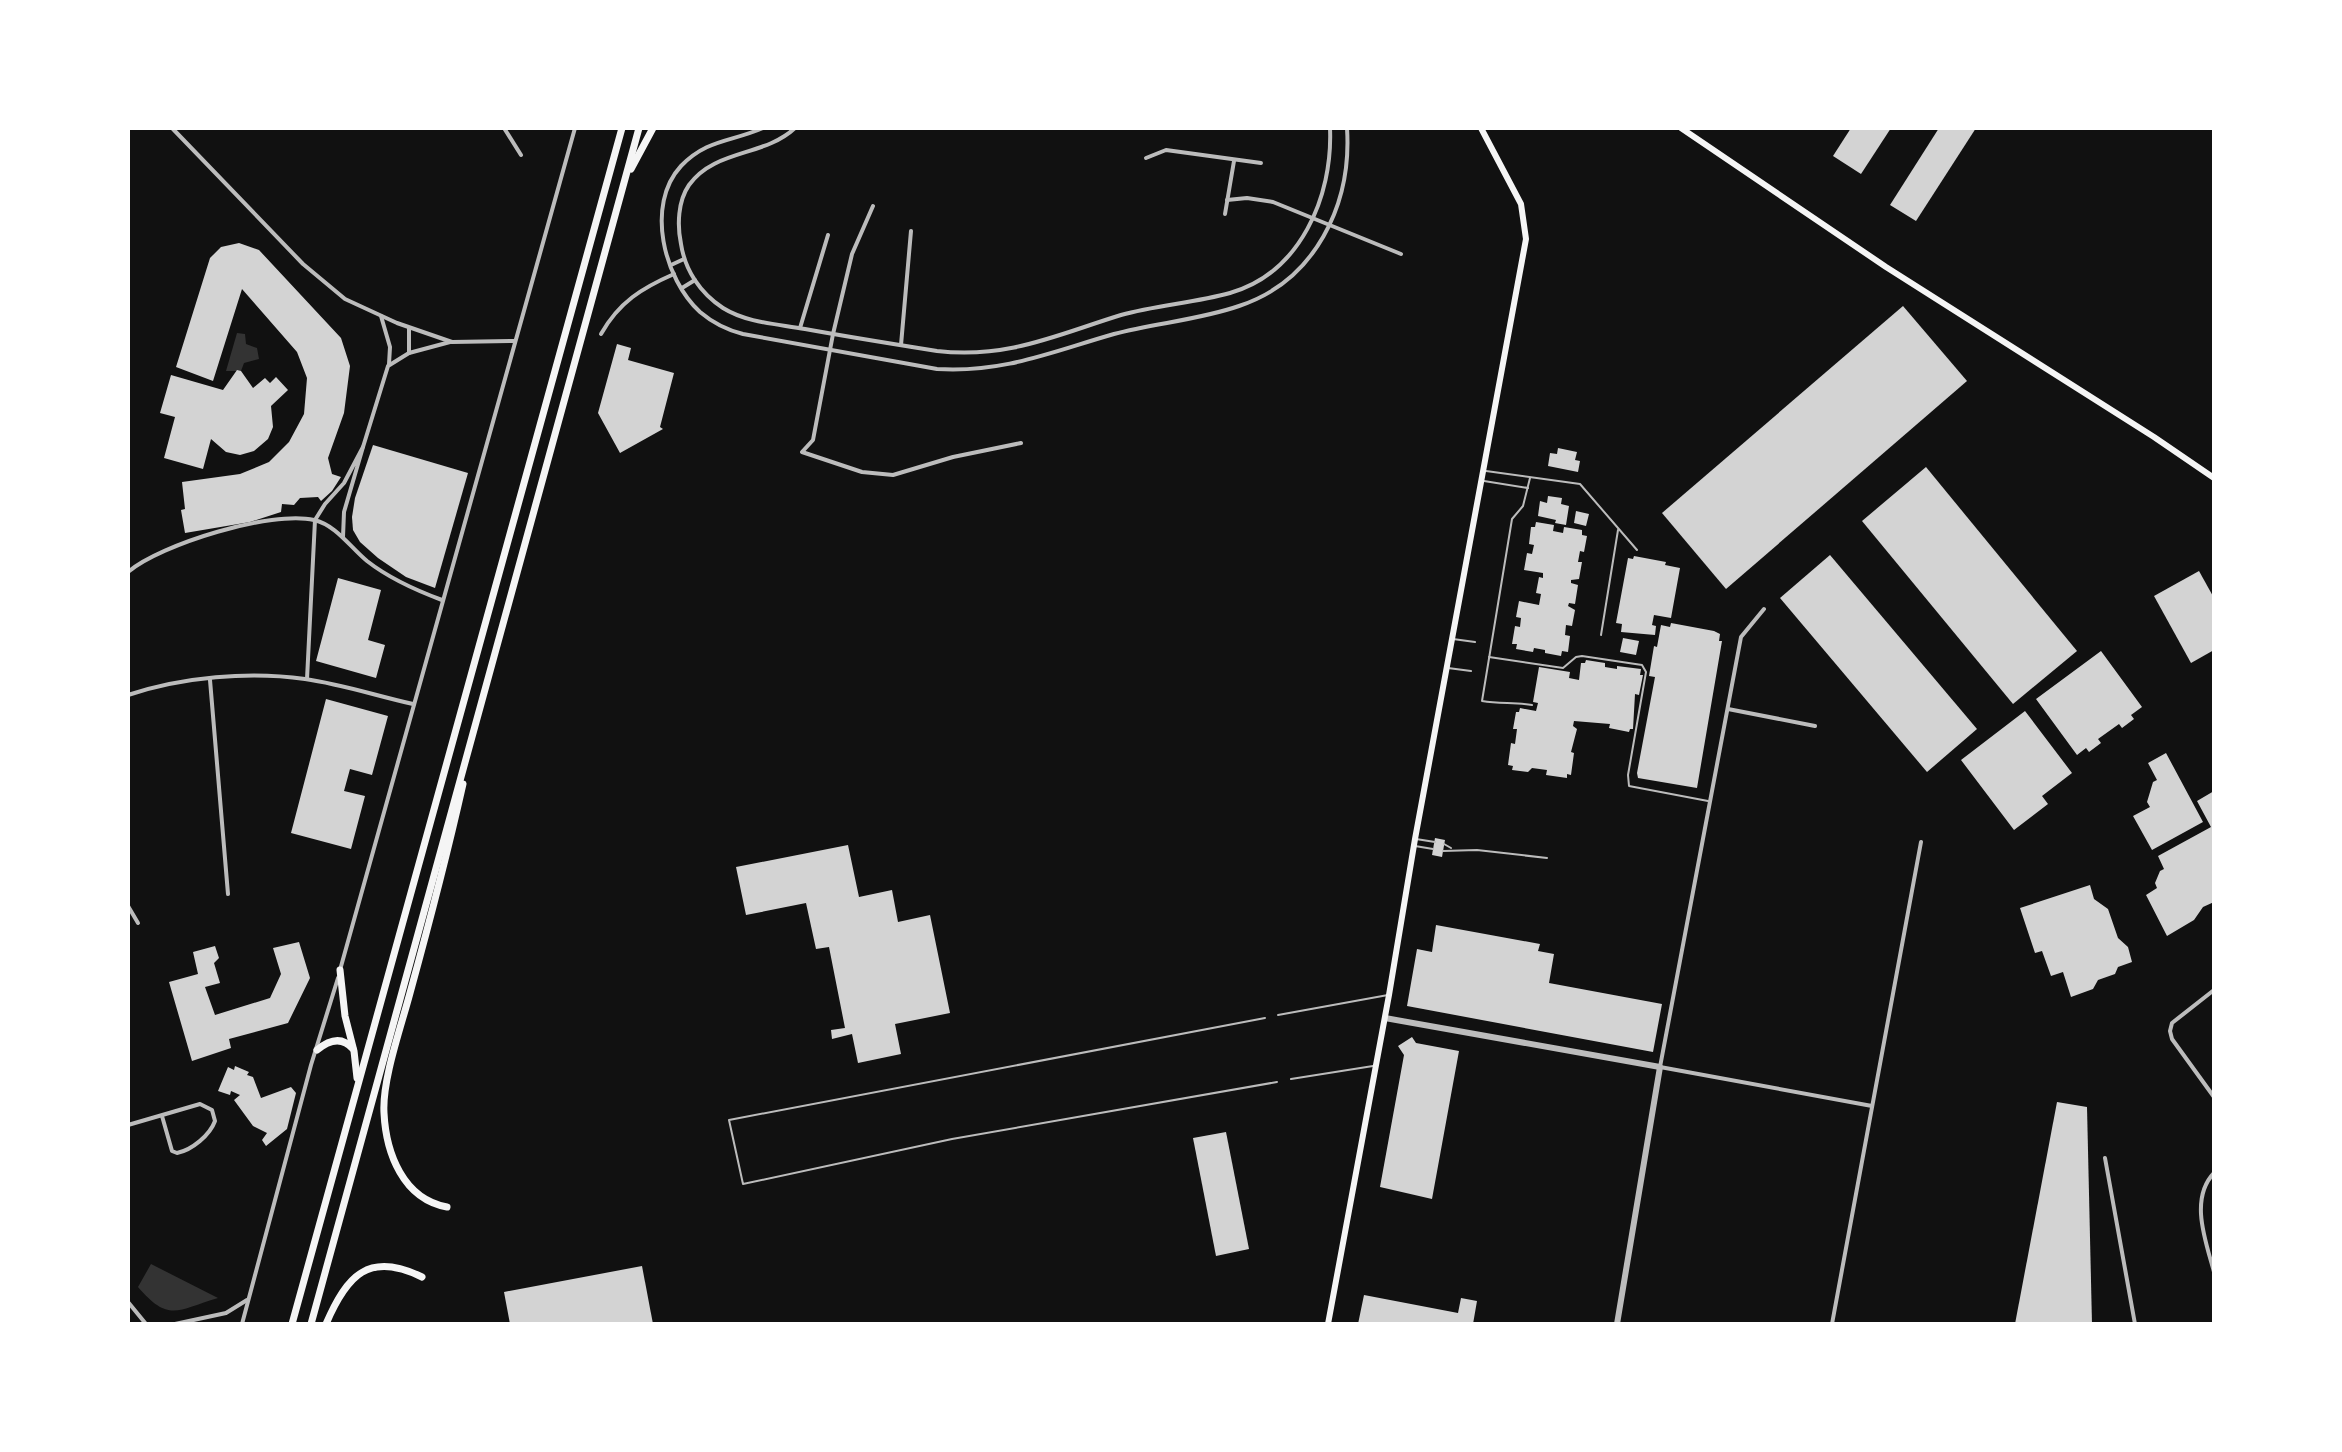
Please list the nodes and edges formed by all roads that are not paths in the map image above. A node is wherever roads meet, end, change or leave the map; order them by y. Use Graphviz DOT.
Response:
graph roads {
  1 [pos="172,128"];
  2 [pos="504,128"];
  3 [pos="575,128"];
  4 [pos="622,128"];
  5 [pos="639,128"];
  6 [pos="653,128"];
  7 [pos="763,128"];
  8 [pos="795,128"];
  9 [pos="1330,128"];
  10 [pos="1347,128"];
  11 [pos="1481,128"];
  12 [pos="1681,128"];
  13 [pos="521,155"];
  14 [pos="1146,158"];
  15 [pos="1234,161"];
  16 [pos="1261,163"];
  17 [pos="625,177"];
  18 [pos="1227,200"];
  19 [pos="873,206"];
  20 [pos="1225,214"];
  21 [pos="1313,219"];
  22 [pos="1330,226"];
  23 [pos="911,231"];
  24 [pos="828,235"];
  25 [pos="1401,254"];
  26 [pos="684,259"];
  27 [pos="671,265"];
  28 [pos="674,274"];
  29 [pos="695,280"];
  30 [pos="682,288"];
  31 [pos="381,316"];
  32 [pos="409,327"];
  33 [pos="800,328"];
  34 [pos="601,334"];
  35 [pos="833,334"];
  36 [pos="514,341"];
  37 [pos="452,342"];
  38 [pos="1038,343"];
  39 [pos="901,345"];
  40 [pos="830,351"];
  41 [pos="409,353"];
  42 [pos="1041,357"];
  43 [pos="388,366"];
  44 [pos="1021,443"];
  45 [pos="363,447"];
  46 [pos="1484,471"];
  47 [pos="1530,478"];
  48 [pos="2214,478"];
  49 [pos="1482,480"];
  50 [pos="1528,488"];
  51 [pos="315,520"];
  52 [pos="1618,529"];
  53 [pos="343,537"];
  54 [pos="1637,550"];
  55 [pos="128,572"];
  56 [pos="443,600"];
  57 [pos="1764,609"];
  58 [pos="1601,635"];
  59 [pos="1452,639"];
  60 [pos="1475,642"];
  61 [pos="1487,644"];
  62 [pos="1492,645"];
  63 [pos="1489,657"];
  64 [pos="1447,668"];
  65 [pos="1471,671"];
  66 [pos="488,676"];
  67 [pos="307,679"];
  68 [pos="210,680"];
  69 [pos="128,695"];
  70 [pos="414,704"];
  71 [pos="1532,705"];
  72 [pos="1728,709"];
  73 [pos="1815,726"];
  74 [pos="1710,801"];
  75 [pos="1414,842"];
  76 [pos="1435,842"];
  77 [pos="1921,842"];
  78 [pos="1444,844"];
  79 [pos="1433,849"];
  80 [pos="1452,849"];
  81 [pos="1443,851"];
  82 [pos="1547,858"];
  83 [pos="228,894"];
  84 [pos="128,906"];
  85 [pos="138,923"];
  86 [pos="340,970"];
  87 [pos="2214,990"];
  88 [pos="1389,995"];
  89 [pos="1278,1015"];
  90 [pos="1265,1018"];
  91 [pos="1385,1018"];
  92 [pos="317,1050"];
  93 [pos="354,1051"];
  94 [pos="1376,1065"];
  95 [pos="1660,1067"];
  96 [pos="1291,1079"];
  97 [pos="1277,1082"];
  98 [pos="357,1085"];
  99 [pos="2214,1097"];
  100 [pos="1872,1106"];
  101 [pos="162,1116"];
  102 [pos="128,1125"];
  103 [pos="2105,1158"];
  104 [pos="2214,1173"];
  105 [pos="447,1207"];
  106 [pos="2214,1272"];
  107 [pos="422,1277"];
  108 [pos="249,1299"];
  109 [pos="128,1302"];
  110 [pos="146,1324"];
  111 [pos="175,1324"];
  112 [pos="242,1324"];
  113 [pos="292,1324"];
  114 [pos="311,1324"];
  115 [pos="326,1324"];
  116 [pos="1328,1324"];
  117 [pos="1617,1324"];
  118 [pos="1832,1324"];
  119 [pos="2135,1324"];
  1 -- 31 [label="street"];
  2 -- 13 [label="street"];
  3 -- 36 [label="street"];
  4 -- 98 [label="highway"];
  5 -- 17 [label="highway"];
  6 -- 17 [label="highway"];
  7 -- 27 [label="street"];
  8 -- 26 [label="street"];
  9 -- 21 [label="street"];
  10 -- 22 [label="street"];
  11 -- 46 [label="main road"];
  12 -- 48 [label="main road"];
  14 -- 15 [label="street"];
  15 -- 16 [label="street"];
  15 -- 18 [label="street"];
  17 -- 66 [label="highway"];
  18 -- 20 [label="street"];
  18 -- 21 [label="street"];
  19 -- 35 [label="street"];
  21 -- 22 [label="street"];
  21 -- 38 [label="street"];
  22 -- 25 [label="street"];
  22 -- 42 [label="street"];
  23 -- 39 [label="street"];
  24 -- 33 [label="street"];
  26 -- 27 [label="street"];
  26 -- 29 [label="street"];
  27 -- 28 [label="street"];
  28 -- 30 [label="street"];
  28 -- 34 [label="street"];
  29 -- 30 [label="street"];
  29 -- 33 [label="street"];
  30 -- 40 [label="street"];
  31 -- 32 [label="street"];
  31 -- 43 [label="street"];
  32 -- 37 [label="street"];
  32 -- 41 [label="street"];
  33 -- 35 [label="street"];
  35 -- 39 [label="street"];
  35 -- 40 [label="street"];
  36 -- 37 [label="street"];
  36 -- 56 [label="street"];
  37 -- 41 [label="street"];
  38 -- 39 [label="street"];
  38 -- 42 [label="street"];
  40 -- 42 [label="street"];
  40 -- 44 [label="street"];
  41 -- 43 [label="street"];
  43 -- 45 [label="street"];
  45 -- 51 [label="street"];
  45 -- 53 [label="street"];
  46 -- 47 [label="lane"];
  46 -- 49 [label="main road"];
  47 -- 50 [label="lane"];
  47 -- 52 [label="lane"];
  49 -- 50 [label="lane"];
  49 -- 59 [label="main road"];
  50 -- 62 [label="lane"];
  51 -- 53 [label="street"];
  51 -- 55 [label="street"];
  51 -- 67 [label="street"];
  52 -- 54 [label="lane"];
  52 -- 58 [label="lane"];
  53 -- 56 [label="street"];
  56 -- 70 [label="street"];
  57 -- 72 [label="street"];
  59 -- 60 [label="lane"];
  59 -- 64 [label="main road"];
  61 -- 62 [label="lane"];
  62 -- 63 [label="lane"];
  63 -- 71 [label="lane"];
  63 -- 74 [label="lane"];
  64 -- 65 [label="lane"];
  64 -- 75 [label="main road"];
  66 -- 105 [label="highway"];
  66 -- 114 [label="highway"];
  67 -- 68 [label="street"];
  67 -- 70 [label="street"];
  68 -- 69 [label="street"];
  68 -- 83 [label="street"];
  70 -- 86 [label="street"];
  72 -- 73 [label="street"];
  72 -- 74 [label="street"];
  74 -- 95 [label="street"];
  75 -- 76 [label="lane"];
  75 -- 79 [label="lane"];
  75 -- 88 [label="main road"];
  77 -- 100 [label="street"];
  78 -- 80 [label="lane"];
  80 -- 81 [label="lane"];
  80 -- 82 [label="lane"];
  84 -- 85 [label="street"];
  86 -- 92 [label="street"];
  86 -- 93 [label="highway"];
  87 -- 99 [label="street"];
  88 -- 89 [label="lane"];
  88 -- 91 [label="main road"];
  90 -- 97 [label="lane"];
  91 -- 94 [label="main road"];
  91 -- 95 [label="street"];
  92 -- 93 [label="highway"];
  92 -- 108 [label="street"];
  93 -- 98 [label="highway"];
  94 -- 96 [label="lane"];
  94 -- 116 [label="main road"];
  95 -- 100 [label="street"];
  95 -- 117 [label="street"];
  98 -- 113 [label="highway"];
  100 -- 118 [label="street"];
  101 -- 101 [label="street"];
  101 -- 102 [label="street"];
  103 -- 119 [label="street"];
  104 -- 106 [label="street"];
  107 -- 115 [label="highway"];
  108 -- 111 [label="street"];
  108 -- 112 [label="street"];
  109 -- 110 [label="street"];
}
